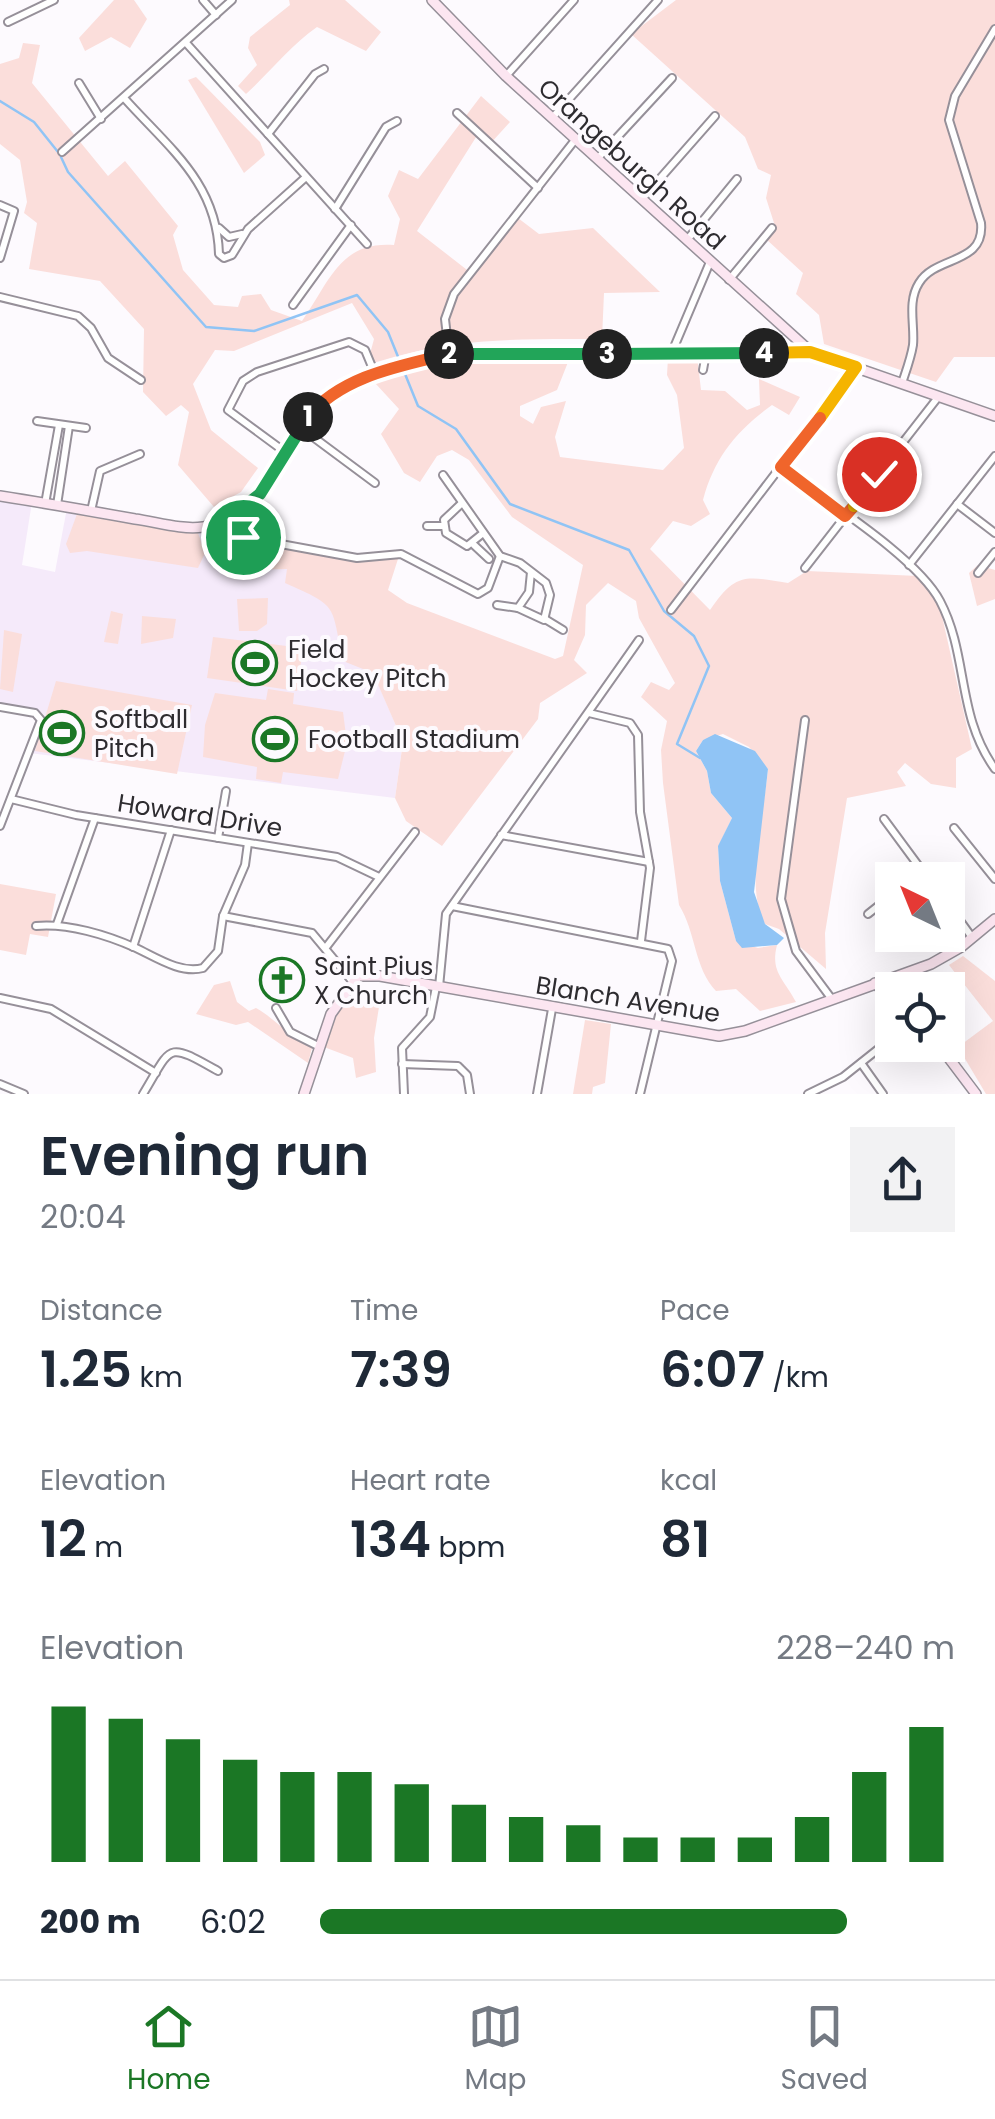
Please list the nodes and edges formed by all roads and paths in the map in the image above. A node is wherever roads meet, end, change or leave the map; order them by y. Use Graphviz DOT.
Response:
graph roads {
  1 [pos="54,0"];
  2 [pos="203,0"];
  3 [pos="232,0"];
  4 [pos="432,0"];
  5 [pos="574,0"];
  6 [pos="658,0"];
  7 [pos="216,15"];
  8 [pos="8,22"];
  9 [pos="995,29"];
  10 [pos="188,44"];
  11 [pos="324,69"];
  12 [pos="506,76"];
  13 [pos="672,78"];
  14 [pos="79,83"];
  15 [pos="125,99"];
  16 [pos="456,113"];
  17 [pos="715,116"];
  18 [pos="552,118"];
  19 [pos="100,119"];
  20 [pos="397,121"];
  21 [pos="268,134"];
  22 [pos="576,140"];
  23 [pos="62,152"];
  24 [pos="597,159"];
  25 [pos="306,177"];
  26 [pos="737,179"];
  27 [pos="538,188"];
  28 [pos="641,200"];
  29 [pos="0,205"];
  30 [pos="336,208"];
  31 [pos="350,225"];
  32 [pos="218,227"];
  33 [pos="772,228"];
  34 [pos="248,229"];
  35 [pos="686,240"];
  36 [pos="368,244"];
  37 [pos="0,258"];
  38 [pos="710,262"];
  39 [pos="729,280"];
  40 [pos="0,297"];
  41 [pos="293,306"];
  42 [pos="810,352"];
  43 [pos="706,353"];
  44 [pos="448,354"];
  45 [pos="672,354"];
  46 [pos="856,367"];
  47 [pos="703,370"];
  48 [pos="375,376"];
  49 [pos="140,380"];
  50 [pos="902,383"];
  51 [pos="939,396"];
  52 [pos="995,416"];
  53 [pos="37,421"];
  54 [pos="59,425"];
  55 [pos="69,426"];
  56 [pos="86,428"];
  57 [pos="301,428"];
  58 [pos="284,452"];
  59 [pos="140,454"];
  60 [pos="995,456"];
  61 [pos="53,458"];
  62 [pos="64,460"];
  63 [pos="781,467"];
  64 [pos="443,475"];
  65 [pos="375,483"];
  66 [pos="48,488"];
  67 [pos="59,490"];
  68 [pos="0,496"];
  69 [pos="45,504"];
  70 [pos="462,504"];
  71 [pos="957,504"];
  72 [pos="56,506"];
  73 [pos="90,511"];
  74 [pos="845,516"];
  75 [pos="227,520"];
  76 [pos="427,526"];
  77 [pos="442,526"];
  78 [pos="482,533"];
  79 [pos="995,533"];
  80 [pos="474,545"];
  81 [pos="995,552"];
  82 [pos="500,556"];
  83 [pos="488,559"];
  84 [pos="909,565"];
  85 [pos="805,568"];
  86 [pos="531,572"];
  87 [pos="978,573"];
  88 [pos="497,605"];
  89 [pos="518,608"];
  90 [pos="672,610"];
  91 [pos="545,619"];
  92 [pos="563,630"];
  93 [pos="640,640"];
  94 [pos="0,708"];
  95 [pos="589,713"];
  96 [pos="804,720"];
  97 [pos="995,770"];
  98 [pos="226,791"];
  99 [pos="11,800"];
  100 [pos="94,818"];
  101 [pos="884,818"];
  102 [pos="0,826"];
  103 [pos="954,828"];
  104 [pos="171,830"];
  105 [pos="414,832"];
  106 [pos="501,835"];
  107 [pos="218,838"];
  108 [pos="248,843"];
  109 [pos="649,862"];
  110 [pos="916,862"];
  111 [pos="379,877"];
  112 [pos="995,880"];
  113 [pos="452,906"];
  114 [pos="875,908"];
  115 [pos="868,914"];
  116 [pos="223,916"];
  117 [pos="995,919"];
  118 [pos="57,924"];
  119 [pos="36,926"];
  120 [pos="965,928"];
  121 [pos="971,936"];
  122 [pos="641,941"];
  123 [pos="327,946"];
  124 [pos="134,947"];
  125 [pos="909,972"];
  126 [pos="352,981"];
  127 [pos="875,984"];
  128 [pos="438,987"];
  129 [pos="0,998"];
  130 [pos="831,998"];
  131 [pos="276,1008"];
  132 [pos="552,1009"];
  133 [pos="659,1027"];
  134 [pos="320,1048"];
  135 [pos="875,1051"];
  136 [pos="952,1062"];
  137 [pos="860,1063"];
  138 [pos="402,1064"];
  139 [pos="218,1070"];
  140 [pos="156,1073"];
  141 [pos="0,1084"];
  142 [pos="24,1094"];
  143 [pos="143,1094"];
  144 [pos="304,1094"];
  145 [pos="404,1094"];
  146 [pos="470,1094"];
  147 [pos="537,1094"];
  148 [pos="640,1094"];
  149 [pos="808,1094"];
  150 [pos="883,1094"];
  151 [pos="976,1094"];
  1 -- 8 [label="street"];
  2 -- 7 [label="street"];
  3 -- 7 [label="street"];
  4 -- 12 [label="street, Orangeburgh Road"];
  5 -- 12 [label="street"];
  6 -- 18 [label="street"];
  7 -- 10 [label="street"];
  9 -- 50 [label="street"];
  10 -- 15 [label="street"];
  10 -- 21 [label="street"];
  11 -- 21 [label="street"];
  12 -- 18 [label="street, Orangeburgh Road"];
  13 -- 24 [label="street"];
  14 -- 19 [label="street"];
  15 -- 19 [label="street"];
  15 -- 32 [label="street"];
  16 -- 27 [label="street"];
  17 -- 28 [label="street"];
  18 -- 22 [label="street, Orangeburgh Road"];
  19 -- 23 [label="street"];
  20 -- 30 [label="street"];
  21 -- 25 [label="street"];
  22 -- 24 [label="street, Orangeburgh Road"];
  22 -- 27 [label="street"];
  24 -- 28 [label="street, Orangeburgh Road"];
  25 -- 30 [label="street"];
  25 -- 34 [label="street"];
  26 -- 35 [label="street"];
  27 -- 44 [label="street"];
  28 -- 35 [label="street, Orangeburgh Road"];
  29 -- 37 [label="street"];
  30 -- 31 [label="street"];
  31 -- 36 [label="street"];
  31 -- 41 [label="street"];
  32 -- 34 [label="street"];
  32 -- 34 [label="street"];
  33 -- 39 [label="street"];
  35 -- 38 [label="street, Orangeburgh Road"];
  38 -- 39 [label="street, Orangeburgh Road"];
  38 -- 45 [label="street"];
  39 -- 42 [label="street, Orangeburgh Road"];
  40 -- 49 [label="street"];
  42 -- 43 [label="street"];
  42 -- 46 [label="street"];
  43 -- 45 [label="street"];
  43 -- 47 [label="street"];
  44 -- 45 [label="street"];
  44 -- 48 [label="street"];
  46 -- 50 [label="street"];
  46 -- 63 [label="street"];
  48 -- 57 [label="street"];
  48 -- 58 [label="street"];
  50 -- 51 [label="street"];
  51 -- 52 [label="street"];
  51 -- 74 [label="street"];
  53 -- 54 [label="street"];
  54 -- 55 [label="street"];
  54 -- 61 [label="street"];
  55 -- 56 [label="street"];
  55 -- 62 [label="street"];
  57 -- 58 [label="street"];
  57 -- 65 [label="street"];
  58 -- 75 [label="street"];
  59 -- 73 [label="street"];
  60 -- 71 [label="street"];
  61 -- 62 [label="street"];
  61 -- 66 [label="street"];
  62 -- 67 [label="street"];
  63 -- 74 [label="street"];
  63 -- 90 [label="street"];
  64 -- 70 [label="street"];
  66 -- 67 [label="street"];
  66 -- 69 [label="street"];
  67 -- 72 [label="street"];
  68 -- 69 [label="street"];
  69 -- 72 [label="street"];
  70 -- 77 [label="street"];
  70 -- 78 [label="street"];
  71 -- 79 [label="street"];
  71 -- 84 [label="street"];
  72 -- 73 [label="street"];
  73 -- 75 [label="street"];
  74 -- 84 [label="street"];
  74 -- 85 [label="street"];
  75 -- 82 [label="street"];
  76 -- 77 [label="street"];
  77 -- 80 [label="street"];
  78 -- 80 [label="street"];
  78 -- 82 [label="street"];
  80 -- 83 [label="street"];
  81 -- 87 [label="street"];
  82 -- 86 [label="street"];
  84 -- 97 [label="street"];
  86 -- 89 [label="street"];
  86 -- 91 [label="street"];
  88 -- 89 [label="street"];
  89 -- 91 [label="street"];
  91 -- 92 [label="street"];
  93 -- 95 [label="street"];
  94 -- 99 [label="street"];
  95 -- 106 [label="street"];
  95 -- 109 [label="street"];
  96 -- 130 [label="street"];
  98 -- 107 [label="street"];
  99 -- 100 [label="street, Howard Drive"];
  99 -- 102 [label="street"];
  100 -- 104 [label="street, Howard Drive"];
  100 -- 118 [label="street"];
  101 -- 110 [label="street"];
  103 -- 112 [label="street"];
  104 -- 107 [label="street, Howard Drive"];
  104 -- 124 [label="street"];
  105 -- 111 [label="street"];
  106 -- 109 [label="street"];
  106 -- 113 [label="street"];
  107 -- 108 [label="street, Howard Drive"];
  108 -- 111 [label="street, Howard Drive"];
  108 -- 116 [label="street"];
  109 -- 122 [label="street"];
  111 -- 123 [label="street"];
  113 -- 122 [label="street"];
  113 -- 128 [label="street"];
  114 -- 115 [label="street"];
  116 -- 123 [label="street"];
  116 -- 124 [label="street"];
  117 -- 121 [label="street, Blanch Avenue"];
  118 -- 119 [label="street"];
  118 -- 124 [label="street"];
  120 -- 121 [label="street"];
  121 -- 125 [label="street, Blanch Avenue"];
  122 -- 133 [label="street"];
  123 -- 126 [label="street"];
  126 -- 128 [label="street, Blanch Avenue"];
  126 -- 134 [label="street"];
  127 -- 130 [label="street, Blanch Avenue"];
  128 -- 132 [label="street, Blanch Avenue"];
  128 -- 138 [label="street"];
  129 -- 140 [label="street"];
  130 -- 133 [label="street, Blanch Avenue"];
  131 -- 134 [label="street"];
  132 -- 133 [label="street, Blanch Avenue"];
  132 -- 147 [label="street"];
  133 -- 148 [label="street"];
  134 -- 144 [label="street"];
  135 -- 137 [label="street"];
  136 -- 151 [label="street"];
  137 -- 149 [label="street"];
  137 -- 150 [label="street"];
  138 -- 145 [label="street"];
  138 -- 146 [label="street"];
  139 -- 140 [label="street"];
  140 -- 143 [label="street"];
  141 -- 142 [label="street"];
}
